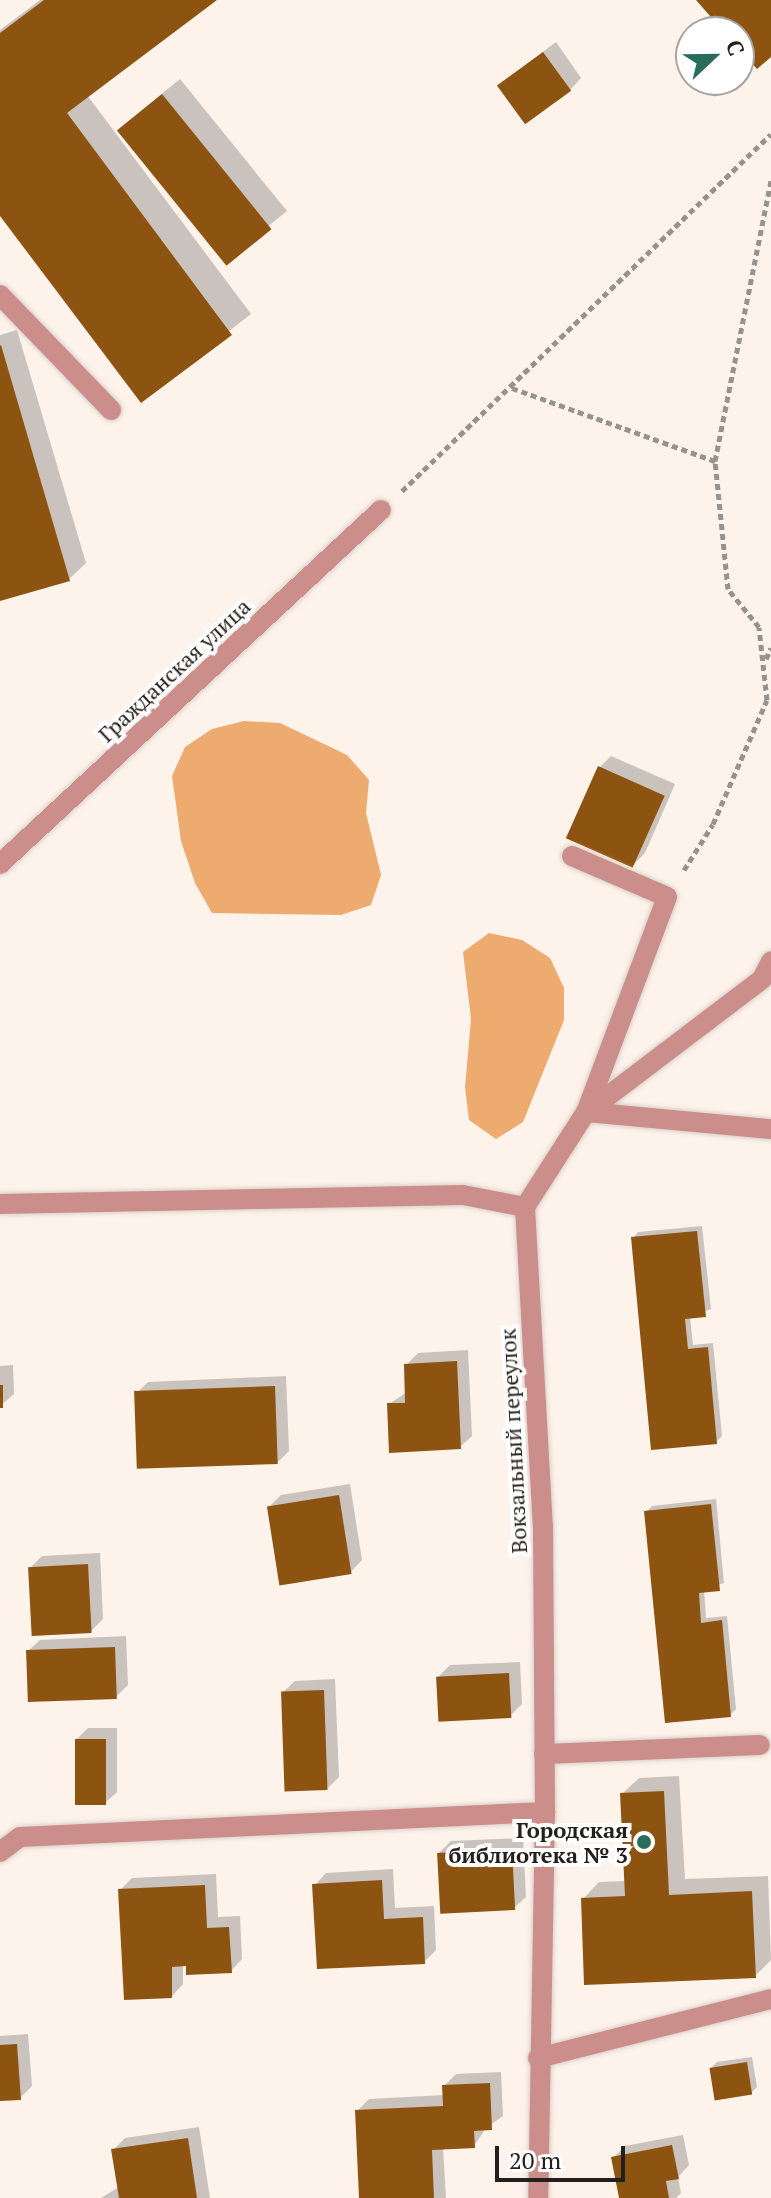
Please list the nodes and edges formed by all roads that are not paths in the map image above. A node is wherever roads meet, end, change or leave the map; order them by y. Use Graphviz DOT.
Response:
graph roads {
  1 [pos="0,295"];
  2 [pos="111,410"];
  3 [pos="381,510"];
  4 [pos="572,856"];
  5 [pos="0,864"];
  6 [pos="771,961"];
  7 [pos="586,1112"];
  8 [pos="771,1129"];
  9 [pos="0,1204"];
  10 [pos="525,1207"];
  11 [pos="760,1745"];
  12 [pos="544,1754"];
  13 [pos="545,1812"];
  14 [pos="0,1852"];
  15 [pos="771,1999"];
  16 [pos="538,2058"];
  17 [pos="538,2198"];
  1 -- 2 [label="street"];
  3 -- 5 [label="street, Гражданская улица"];
  4 -- 7 [label="street"];
  6 -- 7 [label="street"];
  7 -- 8 [label="street"];
  7 -- 10 [label="street"];
  9 -- 10 [label="street"];
  10 -- 12 [label="street, Вокзальный переулок"];
  11 -- 12 [label="street"];
  12 -- 13 [label="street, Вокзальный переулок"];
  13 -- 14 [label="street"];
  13 -- 16 [label="street, Вокзальный переулок"];
  15 -- 16 [label="street"];
  16 -- 17 [label="street, Вокзальный переулок"];
}
